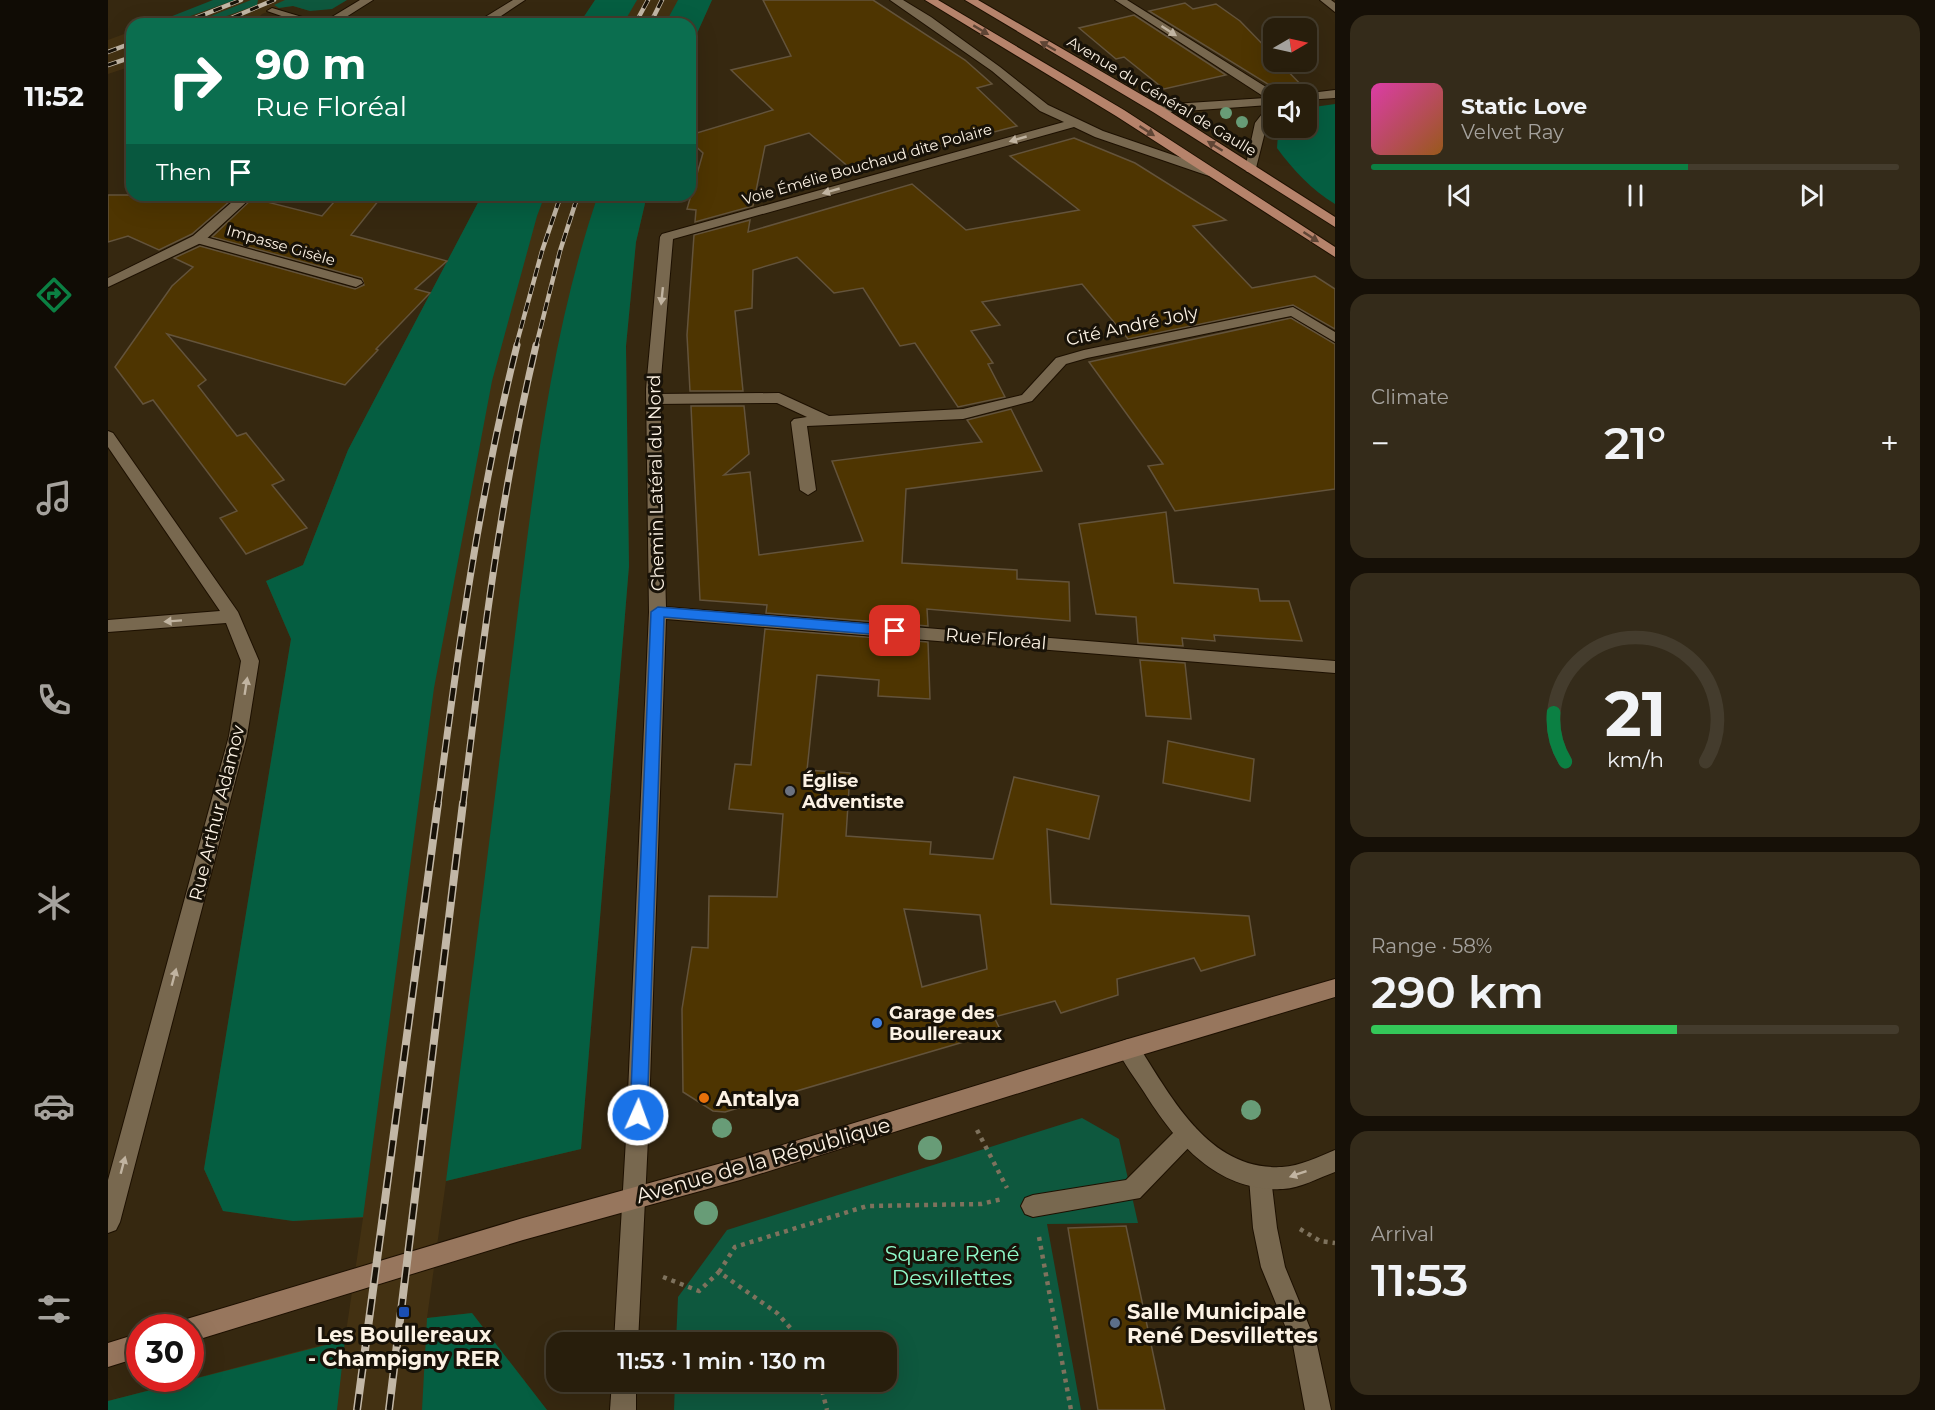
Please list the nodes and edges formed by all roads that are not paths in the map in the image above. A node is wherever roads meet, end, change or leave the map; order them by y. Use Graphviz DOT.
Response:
graph roads {
  1 [pos="368,0"];
  2 [pos="520,0"];
  3 [pos="895,0"];
  4 [pos="930,0"];
  5 [pos="970,0"];
  6 [pos="1120,0"];
  7 [pos="1325,0"];
  8 [pos="1335,9"];
  9 [pos="272,11"];
  10 [pos="296,18"];
  11 [pos="337,18"];
  12 [pos="491,18"];
  13 [pos="1263,93"];
  14 [pos="1335,94"];
  15 [pos="1317,96"];
  16 [pos="1263,101"];
  17 [pos="1156,109"];
  18 [pos="1263,120"];
  19 [pos="1075,123"];
  20 [pos="1251,169"];
  21 [pos="1210,172"];
  22 [pos="241,201"];
  23 [pos="1335,223"];
  24 [pos="667,237"];
  25 [pos="198,239"];
  26 [pos="1335,253"];
  27 [pos="108,283"];
  28 [pos="356,283"];
  29 [pos="1335,338"];
  30 [pos="653,399"];
  31 [pos="829,421"];
  32 [pos="108,436"];
  33 [pos="808,490"];
  34 [pos="658,612"];
  35 [pos="232,616"];
  36 [pos="108,626"];
  37 [pos="1335,666"];
  38 [pos="1335,988"];
  39 [pos="1128,1049"];
  40 [pos="1187,1134"];
  41 [pos="1335,1161"];
  42 [pos="1260,1178"];
  43 [pos="634,1197"];
  44 [pos="1033,1206"];
  45 [pos="108,1222"];
  46 [pos="204,1326"];
  47 [pos="627,1332"];
  48 [pos="126,1349"];
  49 [pos="108,1355"];
  50 [pos="624,1392"];
  51 [pos="623,1410"];
  52 [pos="1318,1410"];
  1 -- 11 [label="street"];
  2 -- 12 [label="street"];
  3 -- 19 [label="street"];
  4 -- 21 [label="main road, one-way"];
  17 -- 5 [label="main road, Avenue du Général de Gaulle, one-way"];
  6 -- 13 [label="street, one-way"];
  7 -- 8 [label="street"];
  9 -- 10 [label="street"];
  14 -- 15 [label="street"];
  16 -- 17 [label="street"];
  20 -- 17 [label="main road, Avenue du Général de Gaulle, one-way"];
  18 -- 20 [label="street"];
  19 -- 21 [label="street"];
  19 -- 24 [label="street, Voie Émélie Bouchaud dite Polaire, one-way"];
  20 -- 23 [label="main road, Avenue du Général de Gaulle"];
  21 -- 26 [label="main road, one-way"];
  22 -- 25 [label="street"];
  24 -- 30 [label="street, Chemin Latéral du Nord, one-way"];
  25 -- 27 [label="street"];
  25 -- 28 [label="street, Impasse Gisèle"];
  29 -- 31 [label="street, Cité André Joly"];
  30 -- 31 [label="street"];
  30 -- 34 [label="street, Chemin Latéral du Nord"];
  31 -- 33 [label="street, Cité André Joly"];
  32 -- 35 [label="street, Rue Arthur Adamov"];
  34 -- 37 [label="street, Rue Floréal"];
  34 -- 43 [label="street, Chemin Latéral du Nord"];
  35 -- 36 [label="street, one-way"];
  45 -- 35 [label="street, Rue Arthur Adamov, one-way"];
  38 -- 39 [label="main road, Avenue de la République"];
  39 -- 40 [label="street"];
  39 -- 43 [label="main road, Avenue de la République"];
  40 -- 42 [label="street"];
  40 -- 44 [label="street"];
  41 -- 42 [label="street, one-way"];
  42 -- 52 [label="street"];
  43 -- 46 [label="main road, Avenue de la République"];
  43 -- 47 [label="street, Chemin Latéral du Nord"];
  48 -- 49 [label="main road"];
  50 -- 51 [label="street"];
}
